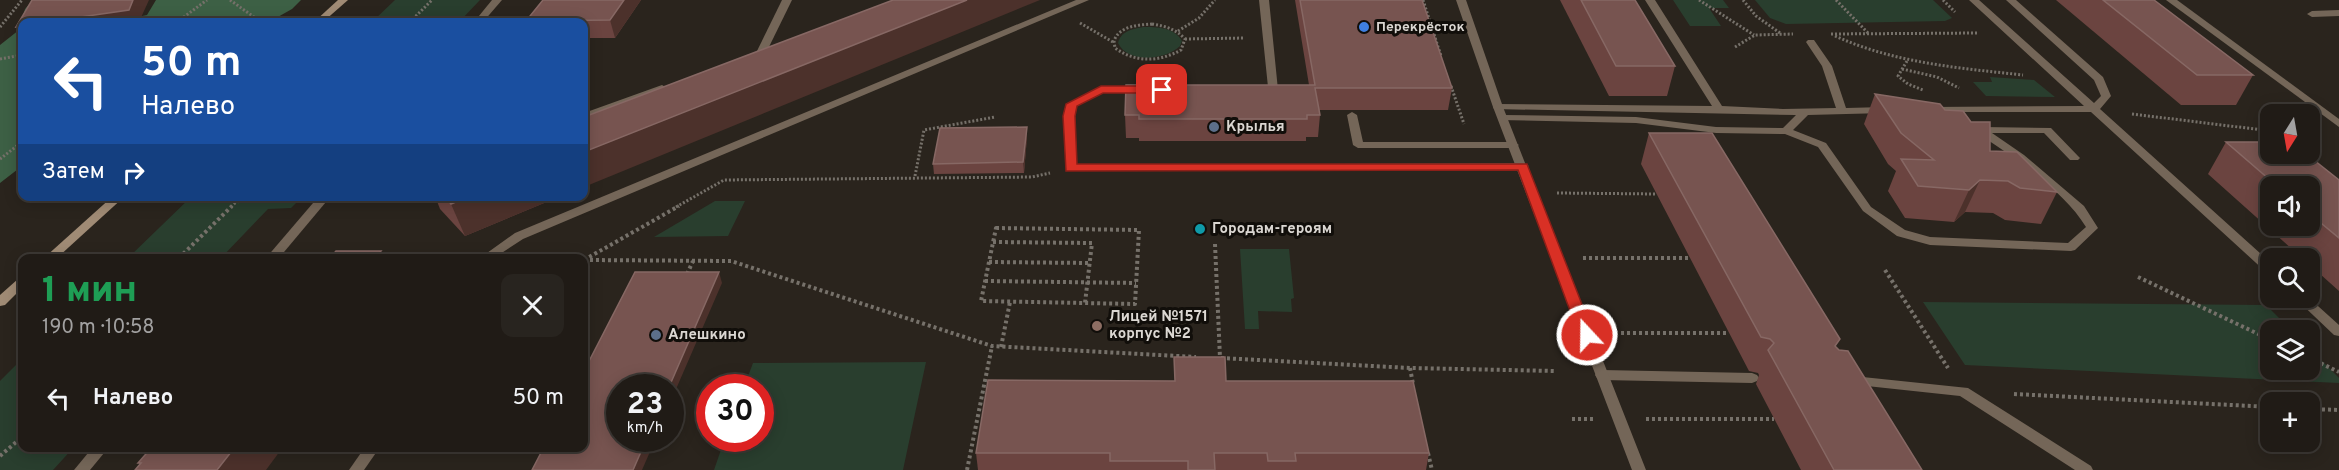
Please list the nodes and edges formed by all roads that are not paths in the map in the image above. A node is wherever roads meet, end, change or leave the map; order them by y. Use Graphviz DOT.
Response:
graph roads {
  1 [pos="343,0"];
  2 [pos="497,0"];
  3 [pos="787,0"];
  4 [pos="1084,0"];
  5 [pos="1264,0"];
  6 [pos="1461,0"];
  7 [pos="1650,0"];
  8 [pos="1974,0"];
  9 [pos="2011,0"];
  10 [pos="2171,0"];
  11 [pos="2339,13"];
  12 [pos="2312,14"];
  13 [pos="323,18"];
  14 [pos="481,18"];
  15 [pos="1811,42"];
  16 [pos="772,49"];
  17 [pos="761,53"];
  18 [pos="750,57"];
  19 [pos="672,84"];
  20 [pos="1151,90"];
  21 [pos="1251,90"];
  22 [pos="1719,109"];
  23 [pos="2094,109"];
  24 [pos="1842,110"];
  25 [pos="1896,110"];
  26 [pos="1918,110"];
  27 [pos="1940,110"];
  28 [pos="1501,112"];
  29 [pos="1805,112"];
  30 [pos="588,115"];
  31 [pos="1352,115"];
  32 [pos="2339,124"];
  33 [pos="1982,130"];
  34 [pos="1786,131"];
  35 [pos="1514,145"];
  36 [pos="2074,158"];
  37 [pos="1522,166"];
  38 [pos="114,201"];
  39 [pos="322,201"];
  40 [pos="55,254"];
  41 [pos="275,254"];
  42 [pos="492,254"];
  43 [pos="2260,260"];
  44 [pos="18,286"];
  45 [pos="0,302"];
  46 [pos="2312,308"];
  47 [pos="2339,332"];
  48 [pos="1602,375"];
  49 [pos="1752,378"];
  50 [pos="1841,380"];
  51 [pos="97,452"];
  52 [pos="369,452"];
  53 [pos="81,470"];
  54 [pos="356,470"];
  55 [pos="1639,470"];
  56 [pos="2086,470"];
  1 -- 13 [label="main road"];
  2 -- 14 [label="street"];
  3 -- 17 [label="street"];
  4 -- 42 [label="street"];
  5 -- 21 [label="street"];
  6 -- 28 [label="street"];
  7 -- 22 [label="street"];
  8 -- 23 [label="street"];
  9 -- 23 [label="street"];
  10 -- 32 [label="street"];
  11 -- 12 [label="street"];
  15 -- 24 [label="street"];
  16 -- 17 [label="street"];
  17 -- 18 [label="street"];
  19 -- 30 [label="street"];
  20 -- 37 [label="street"];
  22 -- 28 [label="street"];
  22 -- 29 [label="street"];
  23 -- 27 [label="street"];
  23 -- 43 [label="street"];
  24 -- 25 [label="street"];
  24 -- 29 [label="street"];
  26 -- 27 [label="street"];
  27 -- 33 [label="street"];
  28 -- 34 [label="street"];
  28 -- 35 [label="street"];
  29 -- 34 [label="street"];
  31 -- 35 [label="street"];
  33 -- 34 [label="street"];
  33 -- 36 [label="street"];
  35 -- 37 [label="street"];
  37 -- 48 [label="street"];
  38 -- 40 [label="main road"];
  39 -- 41 [label="street"];
  44 -- 45 [label="main road"];
  46 -- 47 [label="street"];
  48 -- 49 [label="street"];
  48 -- 55 [label="street"];
  50 -- 56 [label="street"];
  51 -- 53 [label="street"];
  52 -- 54 [label="street"];
}
